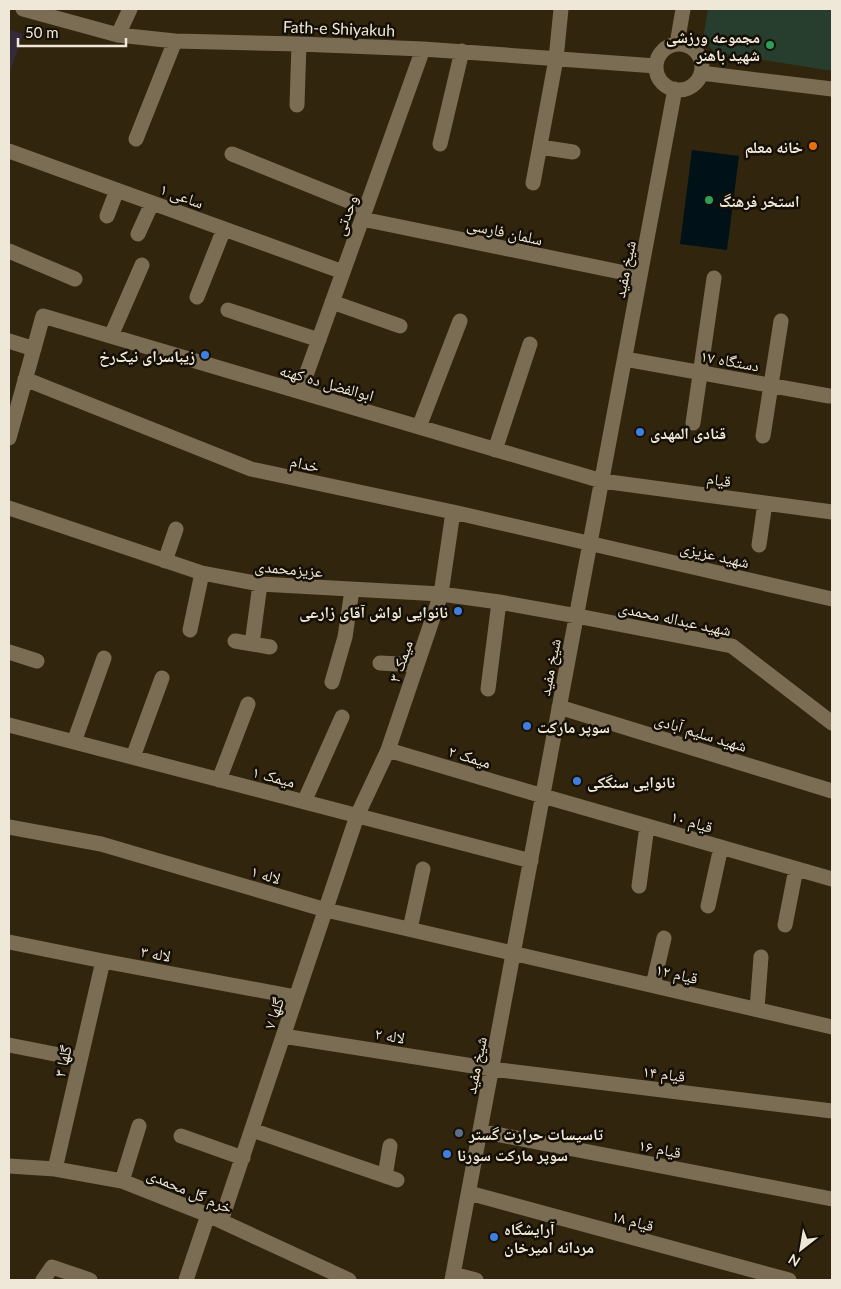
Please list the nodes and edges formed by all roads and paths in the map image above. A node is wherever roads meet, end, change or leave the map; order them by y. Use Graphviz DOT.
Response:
graph roads {
  1 [pos="23,9"];
  2 [pos="130,9"];
  3 [pos="561,9"];
  4 [pos="684,9"];
  5 [pos="44,11"];
  6 [pos="118,35"];
  7 [pos="175,41"];
  8 [pos="298,44"];
  9 [pos="677,44"];
  10 [pos="423,49"];
  11 [pos="462,52"];
  12 [pos="556,58"];
  13 [pos="656,66"];
  14 [pos="701,73"];
  15 [pos="675,89"];
  16 [pos="832,89"];
  17 [pos="297,105"];
  18 [pos="136,139"];
  19 [pos="440,144"];
  20 [pos="540,147"];
  21 [pos="9,151"];
  22 [pos="573,152"];
  23 [pos="232,154"];
  24 [pos="533,183"];
  25 [pos="118,190"];
  26 [pos="152,203"];
  27 [pos="364,213"];
  28 [pos="107,216"];
  29 [pos="224,229"];
  30 [pos="138,234"];
  31 [pos="9,251"];
  32 [pos="142,265"];
  33 [pos="343,272"];
  34 [pos="640,276"];
  35 [pos="714,278"];
  36 [pos="75,279"];
  37 [pos="197,297"];
  38 [pos="332,302"];
  39 [pos="228,310"];
  40 [pos="460,321"];
  41 [pos="781,321"];
  42 [pos="400,326"];
  43 [pos="111,336"];
  44 [pos="319,340"];
  45 [pos="9,341"];
  46 [pos="530,344"];
  47 [pos="34,349"];
  48 [pos="625,359"];
  49 [pos="700,373"];
  50 [pos="25,379"];
  51 [pos="771,386"];
  52 [pos="300,392"];
  53 [pos="829,396"];
  54 [pos="14,399"];
  55 [pos="693,423"];
  56 [pos="419,427"];
  57 [pos="764,436"];
  58 [pos="9,438"];
  59 [pos="496,450"];
  60 [pos="602,481"];
  61 [pos="765,503"];
  62 [pos="9,508"];
  63 [pos="453,512"];
  64 [pos="832,512"];
  65 [pos="176,529"];
  66 [pos="590,543"];
  67 [pos="759,546"];
  68 [pos="165,561"];
  69 [pos="202,573"];
  70 [pos="260,584"];
  71 [pos="352,590"];
  72 [pos="441,594"];
  73 [pos="832,599"];
  74 [pos="499,602"];
  75 [pos="577,616"];
  76 [pos="190,630"];
  77 [pos="235,642"];
  78 [pos="252,644"];
  79 [pos="270,647"];
  80 [pos="9,652"];
  81 [pos="104,658"];
  82 [pos="37,660"];
  83 [pos="380,663"];
  84 [pos="417,665"];
  85 [pos="162,678"];
  86 [pos="332,682"];
  87 [pos="488,689"];
  88 [pos="248,704"];
  89 [pos="560,707"];
  90 [pos="342,717"];
  91 [pos="832,723"];
  92 [pos="9,725"];
  93 [pos="74,742"];
  94 [pos="388,750"];
  95 [pos="133,757"];
  96 [pos="219,780"];
  97 [pos="832,791"];
  98 [pos="543,796"];
  99 [pos="304,802"];
  100 [pos="357,816"];
  101 [pos="647,826"];
  102 [pos="9,827"];
  103 [pos="721,847"];
  104 [pos="531,861"];
  105 [pos="423,869"];
  106 [pos="796,869"];
  107 [pos="832,879"];
  108 [pos="638,886"];
  109 [pos="708,906"];
  110 [pos="326,910"];
  111 [pos="785,925"];
  112 [pos="410,929"];
  113 [pos="664,938"];
  114 [pos="9,942"];
  115 [pos="513,953"];
  116 [pos="761,958"];
  117 [pos="103,961"];
  118 [pos="653,986"];
  119 [pos="296,997"];
  120 [pos="757,1010"];
  121 [pos="832,1027"];
  122 [pos="283,1036"];
  123 [pos="9,1046"];
  124 [pos="80,1059"];
  125 [pos="492,1069"];
  126 [pos="832,1111"];
  127 [pos="139,1126"];
  128 [pos="252,1130"];
  129 [pos="480,1131"];
  130 [pos="181,1136"];
  131 [pos="390,1146"];
  132 [pos="243,1158"];
  133 [pos="9,1166"];
  134 [pos="55,1169"];
  135 [pos="122,1181"];
  136 [pos="469,1194"];
  137 [pos="832,1199"];
  138 [pos="215,1218"];
  139 [pos="453,1277"];
  140 [pos="43,1280"];
  141 [pos="90,1280"];
  142 [pos="186,1280"];
  143 [pos="349,1280"];
  144 [pos="476,1280"];
  145 [pos="788,1280"];
  1 -- 5 [label="street, Fath-e Shiyakuh"];
  2 -- 6 [label="street"];
  3 -- 12 [label="street"];
  4 -- 9 [label="street"];
  5 -- 6 [label="street, Fath-e Shiyakuh"];
  6 -- 7 [label="street, Fath-e Shiyakuh"];
  7 -- 8 [label="street, Fath-e Shiyakuh"];
  7 -- 18 [label="street"];
  8 -- 10 [label="street, Fath-e Shiyakuh"];
  8 -- 17 [label="street"];
  9 -- 13 [label="street"];
  9 -- 14 [label="street"];
  10 -- 11 [label="street, Fath-e Shiyakuh"];
  10 -- 27 [label="street, وحدتی"];
  11 -- 12 [label="street, Fath-e Shiyakuh"];
  11 -- 19 [label="street"];
  12 -- 13 [label="street, Fath-e Shiyakuh"];
  12 -- 20 [label="street"];
  13 -- 15 [label="street"];
  14 -- 15 [label="street"];
  14 -- 16 [label="street"];
  15 -- 34 [label="street, شیخ مفید"];
  20 -- 22 [label="street"];
  20 -- 24 [label="street"];
  21 -- 25 [label="street, ساعی ۱"];
  23 -- 27 [label="street, سلمان فارسی"];
  25 -- 26 [label="street, ساعی ۱"];
  25 -- 28 [label="street"];
  26 -- 29 [label="street, ساعی ۱"];
  26 -- 30 [label="street"];
  27 -- 33 [label="street, وحدتی"];
  27 -- 34 [label="street, سلمان فارسی"];
  29 -- 33 [label="street, ساعی ۱"];
  29 -- 37 [label="street"];
  31 -- 36 [label="street"];
  32 -- 43 [label="street"];
  33 -- 38 [label="street, وحدتی"];
  34 -- 48 [label="street, شیخ مفید"];
  35 -- 49 [label="street"];
  38 -- 42 [label="street"];
  38 -- 44 [label="street, وحدتی"];
  39 -- 44 [label="street"];
  40 -- 56 [label="street"];
  41 -- 51 [label="street"];
  43 -- 47 [label="street, ابوالفضل ده کهنه"];
  43 -- 52 [label="street, ابوالفضل ده کهنه"];
  44 -- 52 [label="street, وحدتی"];
  45 -- 47 [label="street"];
  46 -- 59 [label="street"];
  47 -- 50 [label="street"];
  48 -- 49 [label="street, ۱۷ دستگاه"];
  48 -- 60 [label="street, شیخ مفید"];
  49 -- 51 [label="street, ۱۷ دستگاه"];
  49 -- 55 [label="street"];
  50 -- 54 [label="street"];
  50 -- 63 [label="street, خدام"];
  51 -- 53 [label="street, ۱۷ دستگاه"];
  51 -- 57 [label="street"];
  52 -- 56 [label="street, ابوالفضل ده کهنه"];
  54 -- 58 [label="street"];
  56 -- 59 [label="street, ابوالفضل ده کهنه"];
  59 -- 60 [label="street, ابوالفضل ده کهنه"];
  60 -- 61 [label="street, قیام"];
  60 -- 66 [label="street, شیخ مفید"];
  61 -- 64 [label="street, قیام"];
  61 -- 67 [label="street"];
  62 -- 68 [label="street, عزیزمحمدی"];
  63 -- 66 [label="street, خدام"];
  63 -- 72 [label="street, میمک ۳"];
  65 -- 68 [label="street"];
  66 -- 73 [label="street, شهید عزیزی"];
  66 -- 75 [label="street, شیخ مفید"];
  68 -- 69 [label="street, عزیزمحمدی"];
  69 -- 70 [label="street, عزیزمحمدی"];
  69 -- 76 [label="street"];
  70 -- 71 [label="street, عزیزمحمدی"];
  70 -- 78 [label="street"];
  71 -- 72 [label="street, عزیزمحمدی"];
  71 -- 86 [label="street"];
  72 -- 74 [label="street, عزیزمحمدی"];
  72 -- 84 [label="street, میمک ۳"];
  74 -- 75 [label="street, عزیزمحمدی"];
  74 -- 87 [label="street"];
  75 -- 89 [label="street, شیخ مفید"];
  75 -- 91 [label="street, شهید عبداله محمدی"];
  77 -- 78 [label="street"];
  78 -- 79 [label="street"];
  80 -- 82 [label="street"];
  81 -- 93 [label="street"];
  83 -- 84 [label="street"];
  84 -- 94 [label="street, میمک ۳"];
  85 -- 95 [label="street"];
  88 -- 96 [label="street"];
  89 -- 97 [label="street, شهید سلیم آبادی"];
  89 -- 98 [label="street, شیخ مفید"];
  90 -- 99 [label="street"];
  92 -- 93 [label="street, میمک ۱"];
  93 -- 95 [label="street, میمک ۱"];
  94 -- 98 [label="street, میمک ۲"];
  94 -- 100 [label="street, میمک ۳"];
  95 -- 96 [label="street, میمک ۱"];
  96 -- 99 [label="street, میمک ۱"];
  98 -- 101 [label="street, قیام ۱۰"];
  98 -- 104 [label="street, شیخ مفید"];
  99 -- 100 [label="street, میمک ۱"];
  100 -- 104 [label="street, میمک ۱"];
  100 -- 110 [label="street, گلها ۷"];
  101 -- 103 [label="street, قیام ۱۰"];
  101 -- 108 [label="street"];
  102 -- 110 [label="street, لاله ۱"];
  103 -- 106 [label="street, قیام ۱۰"];
  103 -- 109 [label="street"];
  104 -- 115 [label="street, شیخ مفید"];
  105 -- 112 [label="street"];
  106 -- 107 [label="street, قیام ۱۰"];
  106 -- 111 [label="street"];
  110 -- 112 [label="street, لاله ۱"];
  110 -- 119 [label="street, گلها ۷"];
  112 -- 115 [label="street, لاله ۱"];
  113 -- 118 [label="street"];
  114 -- 117 [label="street, لاله ۳"];
  115 -- 118 [label="street, قیام ۱۲"];
  115 -- 125 [label="street, شیخ مفید"];
  116 -- 120 [label="street"];
  117 -- 119 [label="street, لاله ۳"];
  117 -- 124 [label="street, گلها ۳"];
  118 -- 120 [label="street, قیام ۱۲"];
  119 -- 122 [label="street, گلها ۷"];
  120 -- 121 [label="street, قیام ۱۲"];
  122 -- 125 [label="street, لاله ۲"];
  122 -- 128 [label="street, گلها ۷"];
  123 -- 124 [label="street"];
  124 -- 134 [label="street, گلها ۳"];
  125 -- 126 [label="street, قیام ۱۴"];
  125 -- 129 [label="street, شیخ مفید"];
  127 -- 135 [label="street"];
  128 -- 131 [label="street"];
  128 -- 132 [label="street, گلها ۷"];
  129 -- 136 [label="street, شیخ مفید"];
  129 -- 137 [label="street, قیام ۱۶"];
  130 -- 132 [label="street"];
  132 -- 138 [label="street, گلها ۷"];
  133 -- 134 [label="street, خرم گل محمدی"];
  134 -- 135 [label="street, خرم گل محمدی"];
  135 -- 138 [label="street, خرم گل محمدی"];
  136 -- 139 [label="street, شیخ مفید"];
  136 -- 145 [label="street, قیام ۱۸"];
  138 -- 142 [label="street, گلها ۷"];
  138 -- 143 [label="street, خرم گل محمدی"];
  139 -- 144 [label="street"];
  140 -- 141 [label="street"];
}
